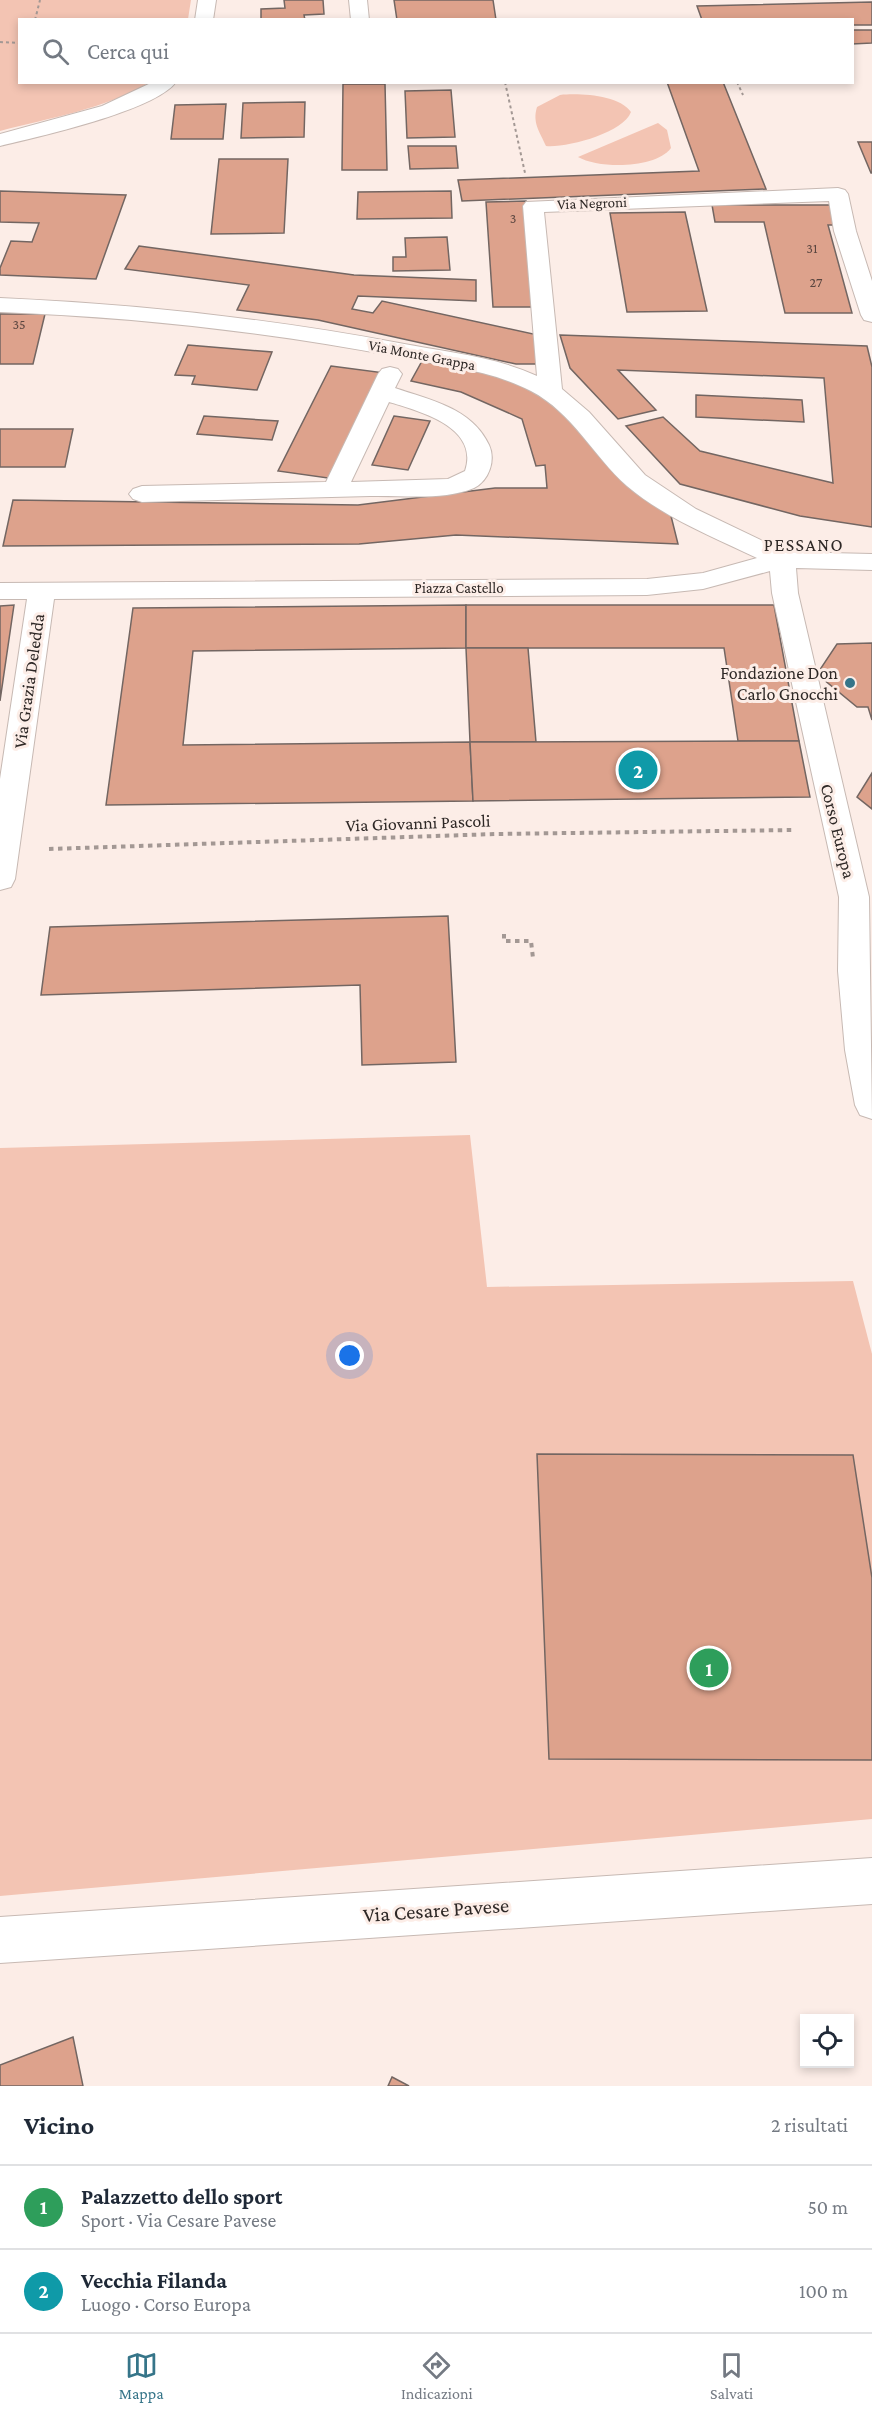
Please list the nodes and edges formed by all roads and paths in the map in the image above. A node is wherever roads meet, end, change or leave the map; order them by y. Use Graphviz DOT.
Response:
graph roads {
  1 [pos="40,0"];
  2 [pos="207,0"];
  3 [pos="358,0"];
  4 [pos="36,18"];
  5 [pos="204,18"];
  6 [pos="360,18"];
  7 [pos="0,42"];
  8 [pos="18,43"];
  9 [pos="164,84"];
  10 [pos="505,84"];
  11 [pos="738,84"];
  12 [pos="743,95"];
  13 [pos="0,140"];
  14 [pos="526,178"];
  15 [pos="0,305"];
  16 [pos="872,315"];
  17 [pos="401,350"];
  18 [pos="382,392"];
  19 [pos="550,392"];
  20 [pos="334,491"];
  21 [pos="142,495"];
  22 [pos="782,560"];
  23 [pos="872,562"];
  24 [pos="42,590"];
  25 [pos="0,591"];
  26 [pos="837,830"];
  27 [pos="4,850"];
  28 [pos="0,879"];
  29 [pos="504,934"];
  30 [pos="533,958"];
  31 [pos="872,1105"];
  32 [pos="872,1881"];
  33 [pos="0,1940"];
  1 -- 4 [label="path"];
  2 -- 5 [label="street"];
  3 -- 6 [label="street"];
  7 -- 8 [label="path"];
  9 -- 13 [label="street"];
  10 -- 14 [label="path"];
  11 -- 12 [label="path"];
  15 -- 17 [label="street, Via Monte Grappa"];
  16 -- 19 [label="street, Via Negroni"];
  17 -- 18 [label="street"];
  17 -- 19 [label="street, Via Monte Grappa"];
  18 -- 20 [label="street"];
  18 -- 20 [label="street"];
  19 -- 22 [label="street, Via Monte Grappa"];
  20 -- 21 [label="street"];
  22 -- 23 [label="street, Piazza Castello"];
  22 -- 24 [label="street, Piazza Castello"];
  22 -- 26 [label="street, Corso Europa"];
  24 -- 25 [label="street, Piazza Castello"];
  24 -- 27 [label="street, Via Grazia Deledda"];
  26 -- 27 [label="path, Via Giovanni Pascoli"];
  26 -- 31 [label="street, Corso Europa"];
  27 -- 28 [label="street, Via Grazia Deledda"];
  29 -- 30 [label="path"];
  32 -- 33 [label="street, Via Cesare Pavese"];
}
